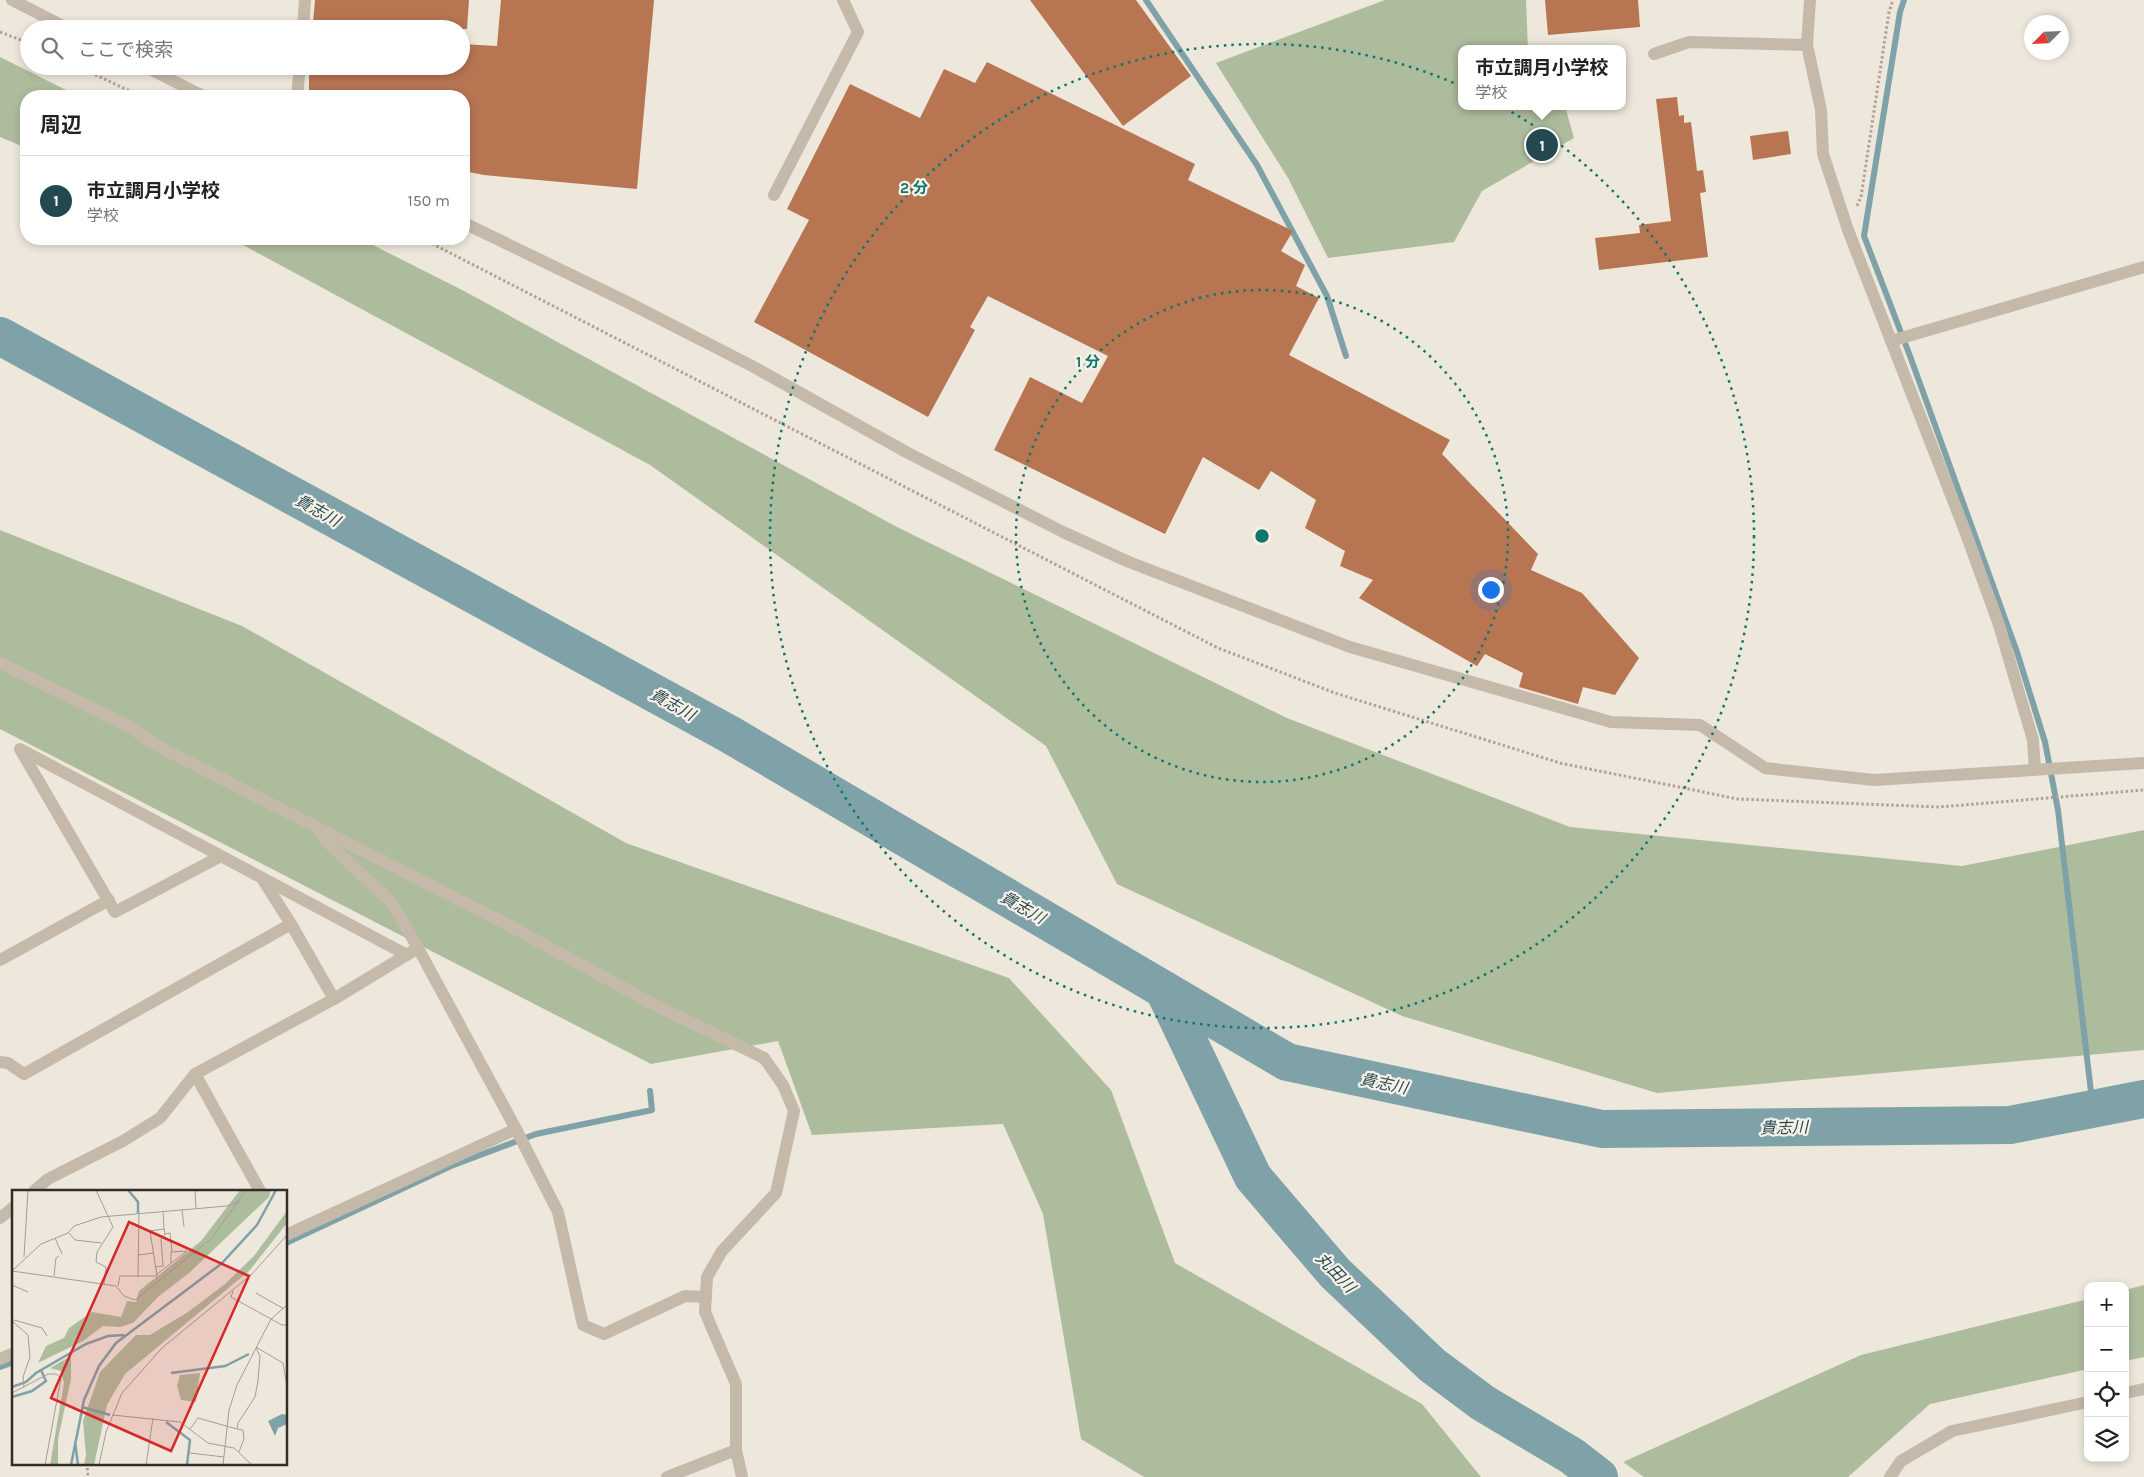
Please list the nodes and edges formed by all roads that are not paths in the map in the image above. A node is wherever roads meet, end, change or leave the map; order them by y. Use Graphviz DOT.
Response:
graph roads {
  1 [pos="12,0"];
  2 [pos="305,0"];
  3 [pos="843,0"];
  4 [pos="1810,0"];
  5 [pos="51,20"];
  6 [pos="304,20"];
  7 [pos="1806,45"];
  8 [pos="1654,54"];
  9 [pos="162,75"];
  10 [pos="299,75"];
  11 [pos="191,90"];
  12 [pos="298,90"];
  13 [pos="774,195"];
  14 [pos="470,226"];
  15 [pos="2144,267"];
  16 [pos="1891,341"];
  17 [pos="0,663"];
  18 [pos="2144,763"];
  19 [pos="2036,770"];
  20 [pos="319,829"];
  21 [pos="220,856"];
  22 [pos="262,878"];
  23 [pos="109,900"];
  24 [pos="291,924"];
  25 [pos="418,948"];
  26 [pos="407,955"];
  27 [pos="0,960"];
  28 [pos="334,999"];
  29 [pos="0,1062"];
  30 [pos="195,1074"];
  31 [pos="516,1129"];
  32 [pos="35,1190"];
  33 [pos="259,1190"];
  34 [pos="12,1209"];
  35 [pos="0,1218"];
  36 [pos="288,1234"];
  37 [pos="706,1297"];
  38 [pos="12,1354"];
  39 [pos="0,1359"];
  40 [pos="2144,1389"];
  41 [pos="2129,1392"];
  42 [pos="2084,1403"];
  43 [pos="736,1450"];
  44 [pos="667,1477"];
  45 [pos="742,1477"];
  46 [pos="1890,1477"];
  1 -- 5 [label="street"];
  2 -- 6 [label="street"];
  3 -- 13 [label="street"];
  4 -- 7 [label="street"];
  7 -- 8 [label="street"];
  7 -- 16 [label="street"];
  9 -- 11 [label="street"];
  10 -- 12 [label="street"];
  14 -- 19 [label="street"];
  15 -- 16 [label="street"];
  16 -- 19 [label="street"];
  17 -- 20 [label="street"];
  18 -- 19 [label="street"];
  20 -- 25 [label="street"];
  20 -- 37 [label="street"];
  21 -- 22 [label="street"];
  21 -- 23 [label="street"];
  21 -- 23 [label="street"];
  22 -- 24 [label="street"];
  22 -- 26 [label="street"];
  23 -- 27 [label="street"];
  24 -- 28 [label="street"];
  24 -- 29 [label="street"];
  25 -- 26 [label="street"];
  25 -- 31 [label="street"];
  26 -- 28 [label="street"];
  28 -- 30 [label="street"];
  30 -- 32 [label="street"];
  30 -- 33 [label="street"];
  31 -- 36 [label="street"];
  31 -- 37 [label="street"];
  34 -- 35 [label="street"];
  37 -- 43 [label="street"];
  38 -- 39 [label="street"];
  40 -- 41 [label="street"];
  42 -- 46 [label="street"];
  43 -- 44 [label="street"];
  43 -- 45 [label="street"];
}
